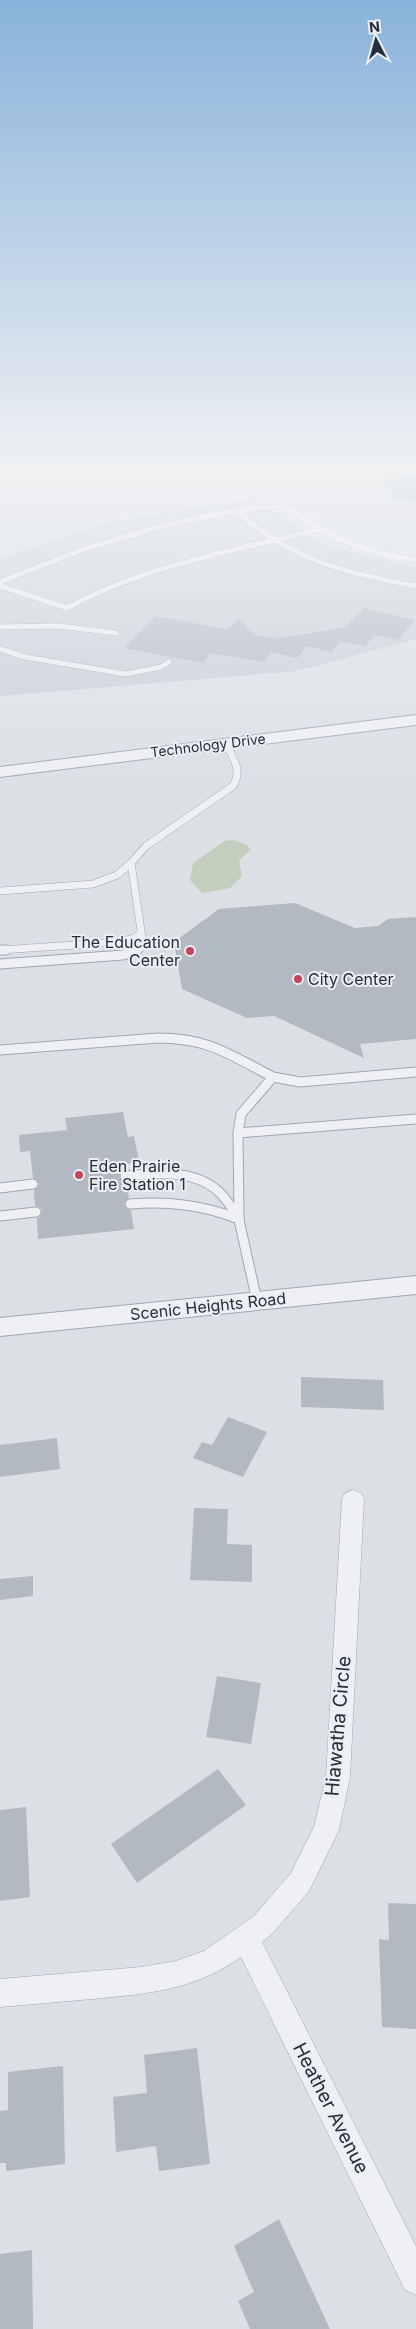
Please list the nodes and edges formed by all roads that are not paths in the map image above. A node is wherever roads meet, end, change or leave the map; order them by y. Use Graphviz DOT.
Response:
graph roads {
  1 [pos="15,575"];
  2 [pos="147,575"];
  3 [pos="357,575"];
  4 [pos="0,584"];
  5 [pos="416,586"];
  6 [pos="0,628"];
  7 [pos="116,633"];
  8 [pos="0,650"];
  9 [pos="169,662"];
  10 [pos="416,720"];
  11 [pos="225,743"];
  12 [pos="0,772"];
  13 [pos="131,863"];
  14 [pos="0,891"];
  15 [pos="141,933"];
  16 [pos="0,950"];
  17 [pos="0,964"];
  18 [pos="0,1050"];
  19 [pos="416,1072"];
  20 [pos="273,1077"];
  21 [pos="416,1118"];
  22 [pos="238,1133"];
  23 [pos="125,1176"];
  24 [pos="33,1184"];
  25 [pos="0,1188"];
  26 [pos="130,1204"];
  27 [pos="36,1212"];
  28 [pos="0,1216"];
  29 [pos="239,1220"];
  30 [pos="416,1285"];
  31 [pos="257,1301"];
  32 [pos="0,1327"];
  33 [pos="353,1499"];
  34 [pos="246,1938"];
  35 [pos="0,1993"];
  36 [pos="416,2279"];
  1 -- 4 [label="lane"];
  2 -- 4 [label="lane"];
  3 -- 5 [label="lane"];
  6 -- 7 [label="lane"];
  8 -- 9 [label="lane"];
  10 -- 11 [label="street, Technology Drive"];
  11 -- 12 [label="street, Technology Drive"];
  11 -- 13 [label="lane"];
  13 -- 14 [label="lane"];
  13 -- 15 [label="lane"];
  15 -- 16 [label="lane"];
  15 -- 17 [label="lane"];
  18 -- 20 [label="lane"];
  19 -- 20 [label="lane"];
  20 -- 22 [label="lane"];
  21 -- 22 [label="lane"];
  22 -- 29 [label="lane"];
  23 -- 29 [label="lane"];
  24 -- 25 [label="lane"];
  26 -- 29 [label="lane"];
  27 -- 28 [label="lane"];
  29 -- 31 [label="lane"];
  30 -- 31 [label="street, Scenic Heights Road"];
  31 -- 32 [label="street, Scenic Heights Road"];
  33 -- 34 [label="street, Hiawatha Circle"];
  34 -- 35 [label="street, Hiawatha Circle"];
  34 -- 36 [label="street, Heather Avenue"];
}
